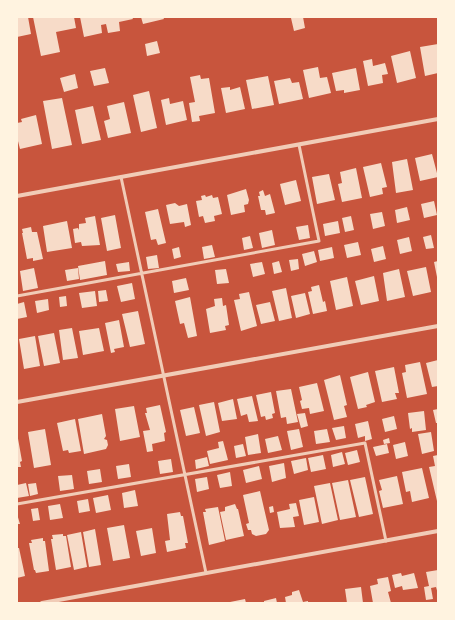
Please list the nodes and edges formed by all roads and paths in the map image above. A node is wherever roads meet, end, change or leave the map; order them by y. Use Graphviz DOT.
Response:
graph roads {
  1 [pos="438,119"];
  2 [pos="299,145"];
  3 [pos="121,177"];
  4 [pos="17,196"];
  5 [pos="142,274"];
  6 [pos="17,296"];
  7 [pos="438,326"];
  8 [pos="164,375"];
  9 [pos="17,402"];
  10 [pos="185,473"];
  11 [pos="17,504"];
  12 [pos="438,531"];
  13 [pos="386,541"];
  14 [pos="206,573"];
  15 [pos="42,603"];
  1 -- 2 [label="street"];
  2 -- 3 [label="street"];
  2 -- 5 [label="lane"];
  3 -- 4 [label="street"];
  3 -- 5 [label="lane"];
  5 -- 6 [label="lane"];
  5 -- 8 [label="lane"];
  7 -- 8 [label="street"];
  8 -- 9 [label="street"];
  8 -- 10 [label="lane"];
  10 -- 11 [label="lane"];
  10 -- 13 [label="lane"];
  10 -- 14 [label="lane"];
  12 -- 13 [label="street"];
  13 -- 14 [label="street"];
  14 -- 15 [label="street"];
}
